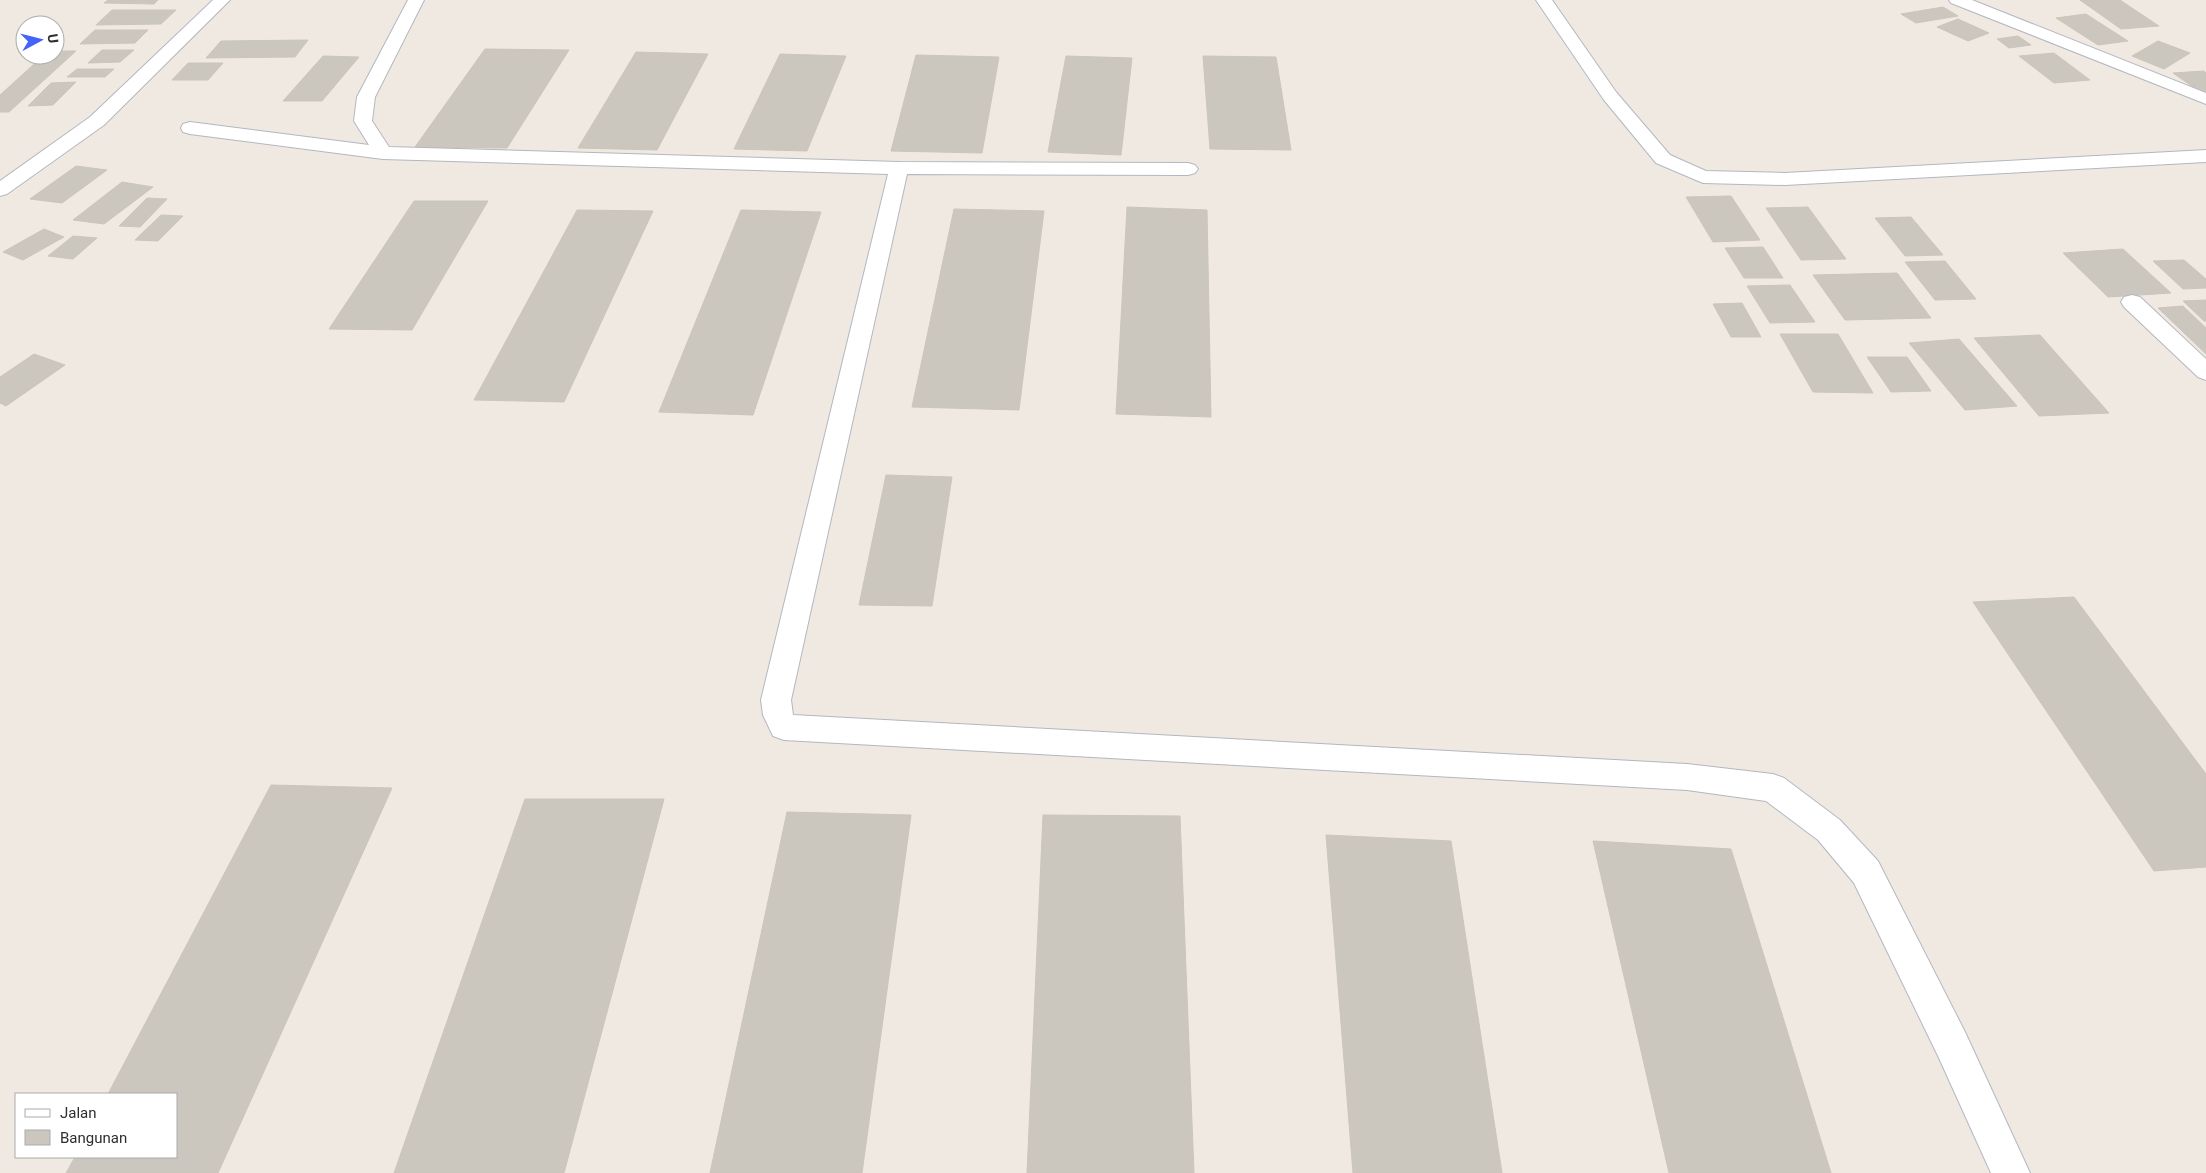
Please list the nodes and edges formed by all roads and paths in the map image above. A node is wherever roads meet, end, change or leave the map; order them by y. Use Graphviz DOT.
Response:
graph roads {
  1 [pos="222,0"];
  2 [pos="416,0"];
  3 [pos="1544,0"];
  4 [pos="1957,0"];
  5 [pos="2206,99"];
  6 [pos="190,128"];
  7 [pos="383,152"];
  8 [pos="2206,156"];
  9 [pos="899,168"];
  10 [pos="1188,169"];
  11 [pos="0,190"];
  12 [pos="2132,302"];
  13 [pos="2206,372"];
  14 [pos="2011,1173"];
  1 -- 11 [label="street"];
  2 -- 7 [label="street"];
  3 -- 8 [label="street"];
  4 -- 5 [label="street"];
  6 -- 7 [label="street"];
  7 -- 9 [label="street"];
  9 -- 10 [label="street"];
  9 -- 14 [label="street"];
  12 -- 13 [label="street"];
}
